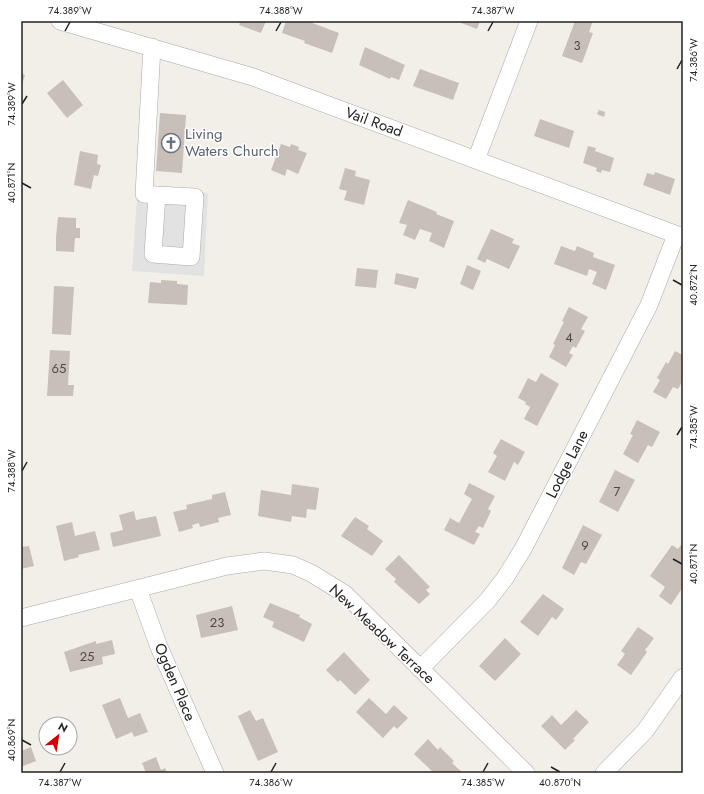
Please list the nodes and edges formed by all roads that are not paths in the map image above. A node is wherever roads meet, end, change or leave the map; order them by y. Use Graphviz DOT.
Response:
graph roads {
  1 [pos="60,21"];
  2 [pos="529,21"];
  3 [pos="152,47"];
  4 [pos="476,160"];
  5 [pos="157,195"];
  6 [pos="680,236"];
  7 [pos="138,589"];
  8 [pos="21,618"];
  9 [pos="420,669"];
  10 [pos="683,677"];
  11 [pos="215,773"];
  12 [pos="526,773"];
  13 [pos="604,773"];
  1 -- 3 [label="street, Vail Road"];
  2 -- 4 [label="street"];
  3 -- 4 [label="street, Vail Road"];
  3 -- 5 [label="street"];
  4 -- 6 [label="street, Vail Road"];
  6 -- 9 [label="street, Lodge Lane"];
  7 -- 8 [label="street, New Meadow Terrace"];
  7 -- 9 [label="street, New Meadow Terrace"];
  7 -- 11 [label="street, Ogden Place"];
  9 -- 12 [label="street, New Meadow Terrace"];
  10 -- 13 [label="street"];
}
